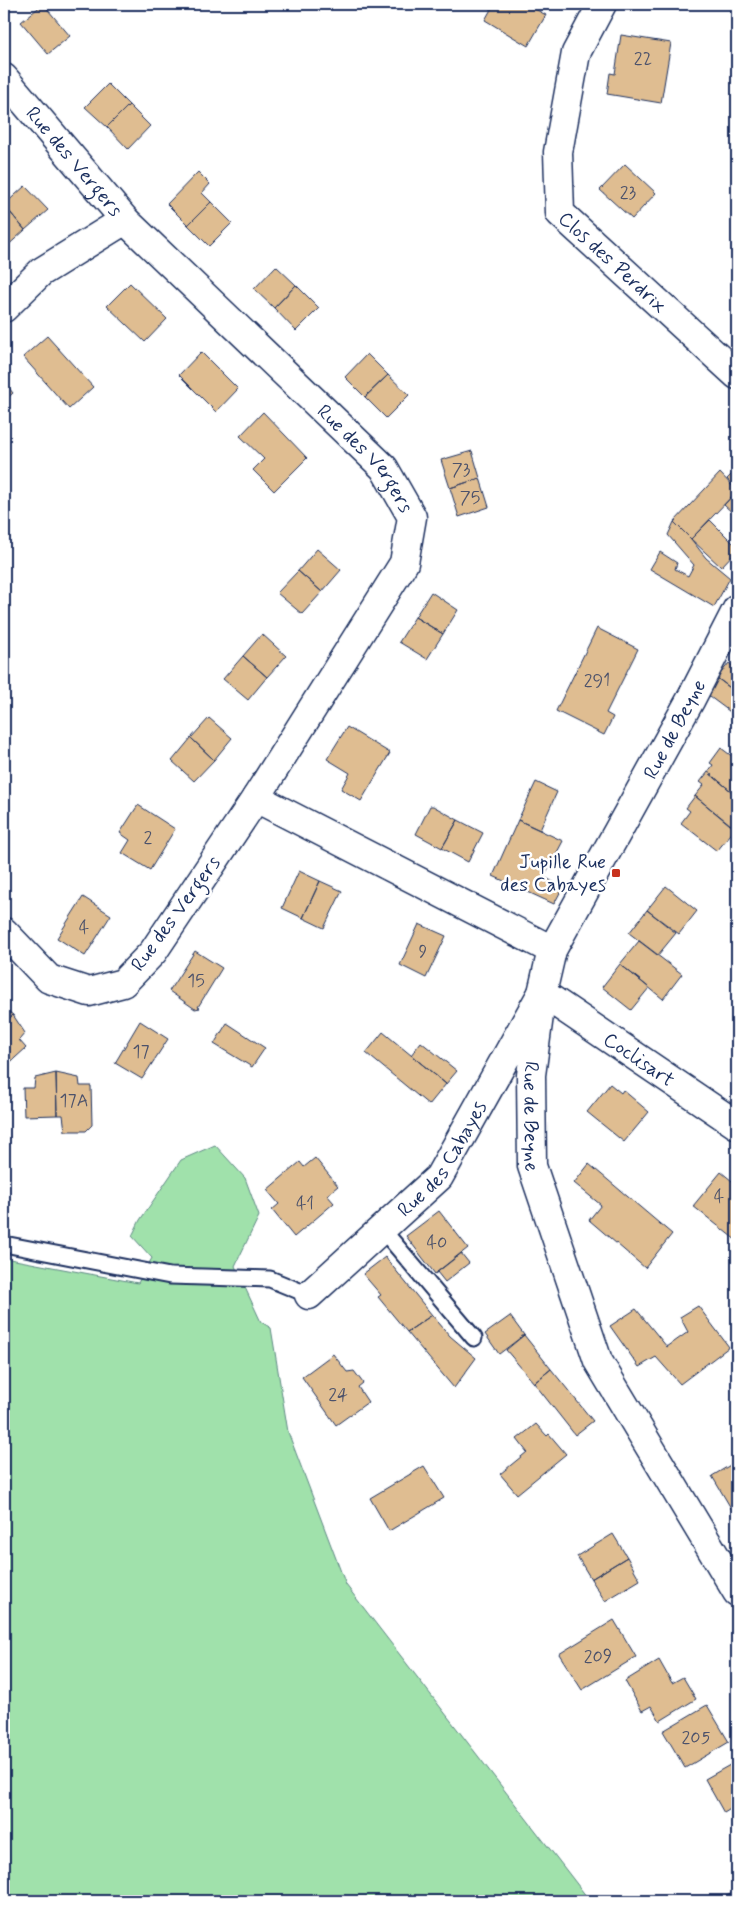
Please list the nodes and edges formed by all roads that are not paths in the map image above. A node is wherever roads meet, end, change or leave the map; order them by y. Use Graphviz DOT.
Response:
graph roads {
  1 [pos="602,4"];
  2 [pos="4,78"];
  3 [pos="125,220"];
  4 [pos="4,308"];
  5 [pos="737,375"];
  6 [pos="737,609"];
  7 [pos="256,798"];
  8 [pos="4,932"];
  9 [pos="552,950"];
  10 [pos="542,993"];
  11 [pos="737,1125"];
  12 [pos="382,1229"];
  13 [pos="4,1244"];
  14 [pos="308,1295"];
  15 [pos="474,1338"];
  16 [pos="737,1592"];
  1 -- 5 [label="street, Clos des Perdrix"];
  2 -- 3 [label="street, Rue des Vergers"];
  3 -- 4 [label="street, Rue des Vergers"];
  3 -- 7 [label="street, Rue des Vergers"];
  6 -- 9 [label="street, Rue de Beyne"];
  7 -- 8 [label="street, Rue des Vergers"];
  7 -- 9 [label="street"];
  9 -- 10 [label="street, Rue de Beyne"];
  10 -- 11 [label="street, Coclisart"];
  10 -- 12 [label="street, Rue des Cabayes"];
  10 -- 16 [label="street, Rue de Beyne"];
  12 -- 14 [label="street, Rue des Cabayes"];
  12 -- 15 [label="lane"];
  13 -- 14 [label="lane"];
}
